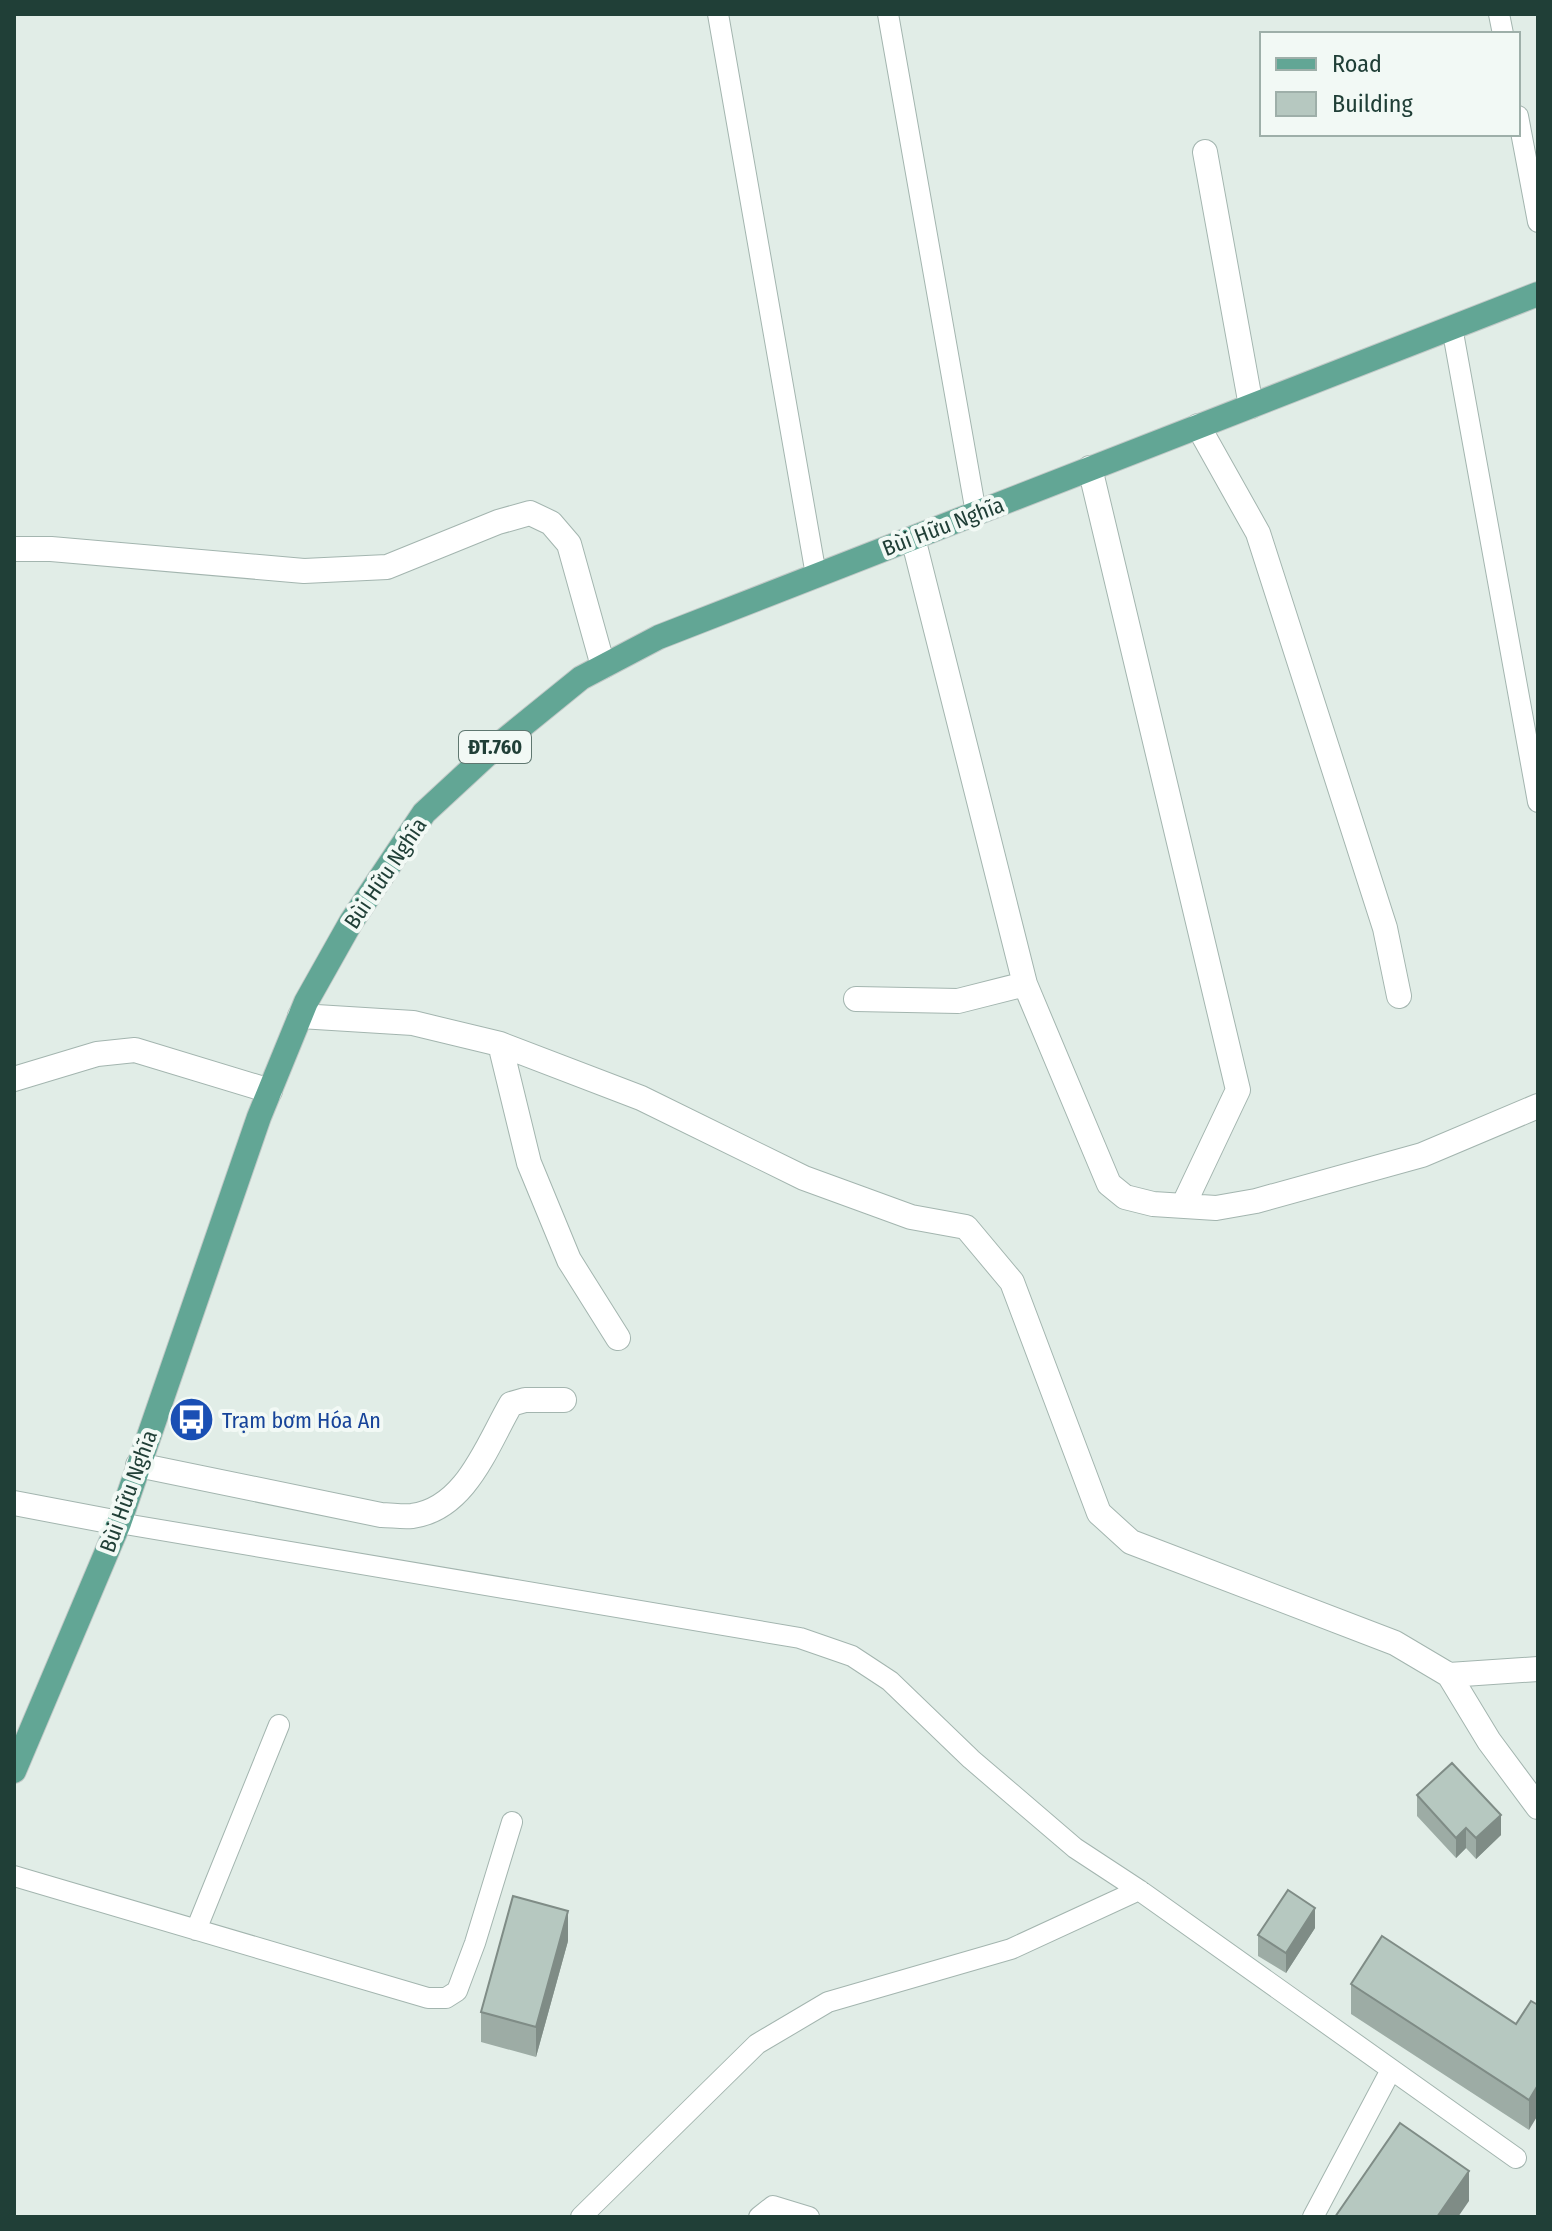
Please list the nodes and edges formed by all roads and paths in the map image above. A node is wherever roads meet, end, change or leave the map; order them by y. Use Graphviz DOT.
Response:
graph roads {
  1 [pos="718,14"];
  2 [pos="888,14"];
  3 [pos="1520,127"];
  4 [pos="1205,152"];
  5 [pos="1538,222"];
  6 [pos="1538,294"];
  7 [pos="1452,327"];
  8 [pos="1251,406"];
  9 [pos="1198,426"];
  10 [pos="1090,468"];
  11 [pos="976,513"];
  12 [pos="913,538"];
  13 [pos="14,549"];
  14 [pos="816,575"];
  15 [pos="603,666"];
  16 [pos="1538,802"];
  17 [pos="1025,984"];
  18 [pos="1399,996"];
  19 [pos="856,999"];
  20 [pos="300,1016"];
  21 [pos="500,1044"];
  22 [pos="14,1079"];
  23 [pos="270,1091"];
  24 [pos="1538,1106"];
  25 [pos="1183,1206"];
  26 [pos="618,1338"];
  27 [pos="564,1400"];
  28 [pos="138,1465"];
  29 [pos="14,1503"];
  30 [pos="119,1523"];
  31 [pos="1538,1669"];
  32 [pos="1449,1675"];
  33 [pos="279,1725"];
  34 [pos="14,1771"];
  35 [pos="1538,1807"];
  36 [pos="512,1822"];
  37 [pos="14,1876"];
  38 [pos="1139,1890"];
  39 [pos="196,1930"];
  40 [pos="1391,2070"];
  41 [pos="1516,2158"];
  42 [pos="581,2217"];
  43 [pos="759,2217"];
  44 [pos="809,2217"];
  45 [pos="1313,2217"];
  1 -- 14 [label="lane"];
  2 -- 11 [label="lane"];
  3 -- 5 [label="lane"];
  4 -- 8 [label="street"];
  6 -- 7 [label="main road, Bùi Hữu Nghĩa / ĐT.760"];
  7 -- 8 [label="main road, Bùi Hữu Nghĩa / ĐT.760"];
  7 -- 16 [label="lane"];
  8 -- 9 [label="main road, Bùi Hữu Nghĩa / ĐT.760"];
  9 -- 10 [label="main road, Bùi Hữu Nghĩa / ĐT.760"];
  9 -- 18 [label="street"];
  10 -- 11 [label="main road, Bùi Hữu Nghĩa / ĐT.760"];
  10 -- 25 [label="street"];
  11 -- 12 [label="main road, Bùi Hữu Nghĩa / ĐT.760"];
  12 -- 14 [label="main road, Bùi Hữu Nghĩa / ĐT.760"];
  12 -- 17 [label="street"];
  13 -- 15 [label="street"];
  14 -- 15 [label="main road, Bùi Hữu Nghĩa / ĐT.760"];
  15 -- 20 [label="main road, Bùi Hữu Nghĩa / ĐT.760"];
  17 -- 19 [label="street"];
  17 -- 25 [label="street"];
  20 -- 21 [label="street"];
  20 -- 23 [label="main road, Bùi Hữu Nghĩa / ĐT.760"];
  21 -- 26 [label="street"];
  21 -- 32 [label="street"];
  22 -- 23 [label="street"];
  23 -- 28 [label="main road, Bùi Hữu Nghĩa / ĐT.760"];
  24 -- 25 [label="street"];
  27 -- 28 [label="street"];
  28 -- 30 [label="main road, Bùi Hữu Nghĩa / ĐT.760"];
  29 -- 30 [label="street"];
  30 -- 34 [label="main road, Bùi Hữu Nghĩa / ĐT.760"];
  30 -- 38 [label="lane"];
  31 -- 32 [label="street"];
  32 -- 35 [label="street"];
  33 -- 39 [label="lane"];
  36 -- 39 [label="lane"];
  37 -- 39 [label="lane"];
  38 -- 40 [label="lane"];
  38 -- 42 [label="lane"];
  40 -- 41 [label="lane"];
  40 -- 45 [label="lane"];
  43 -- 44 [label="lane"];
}
